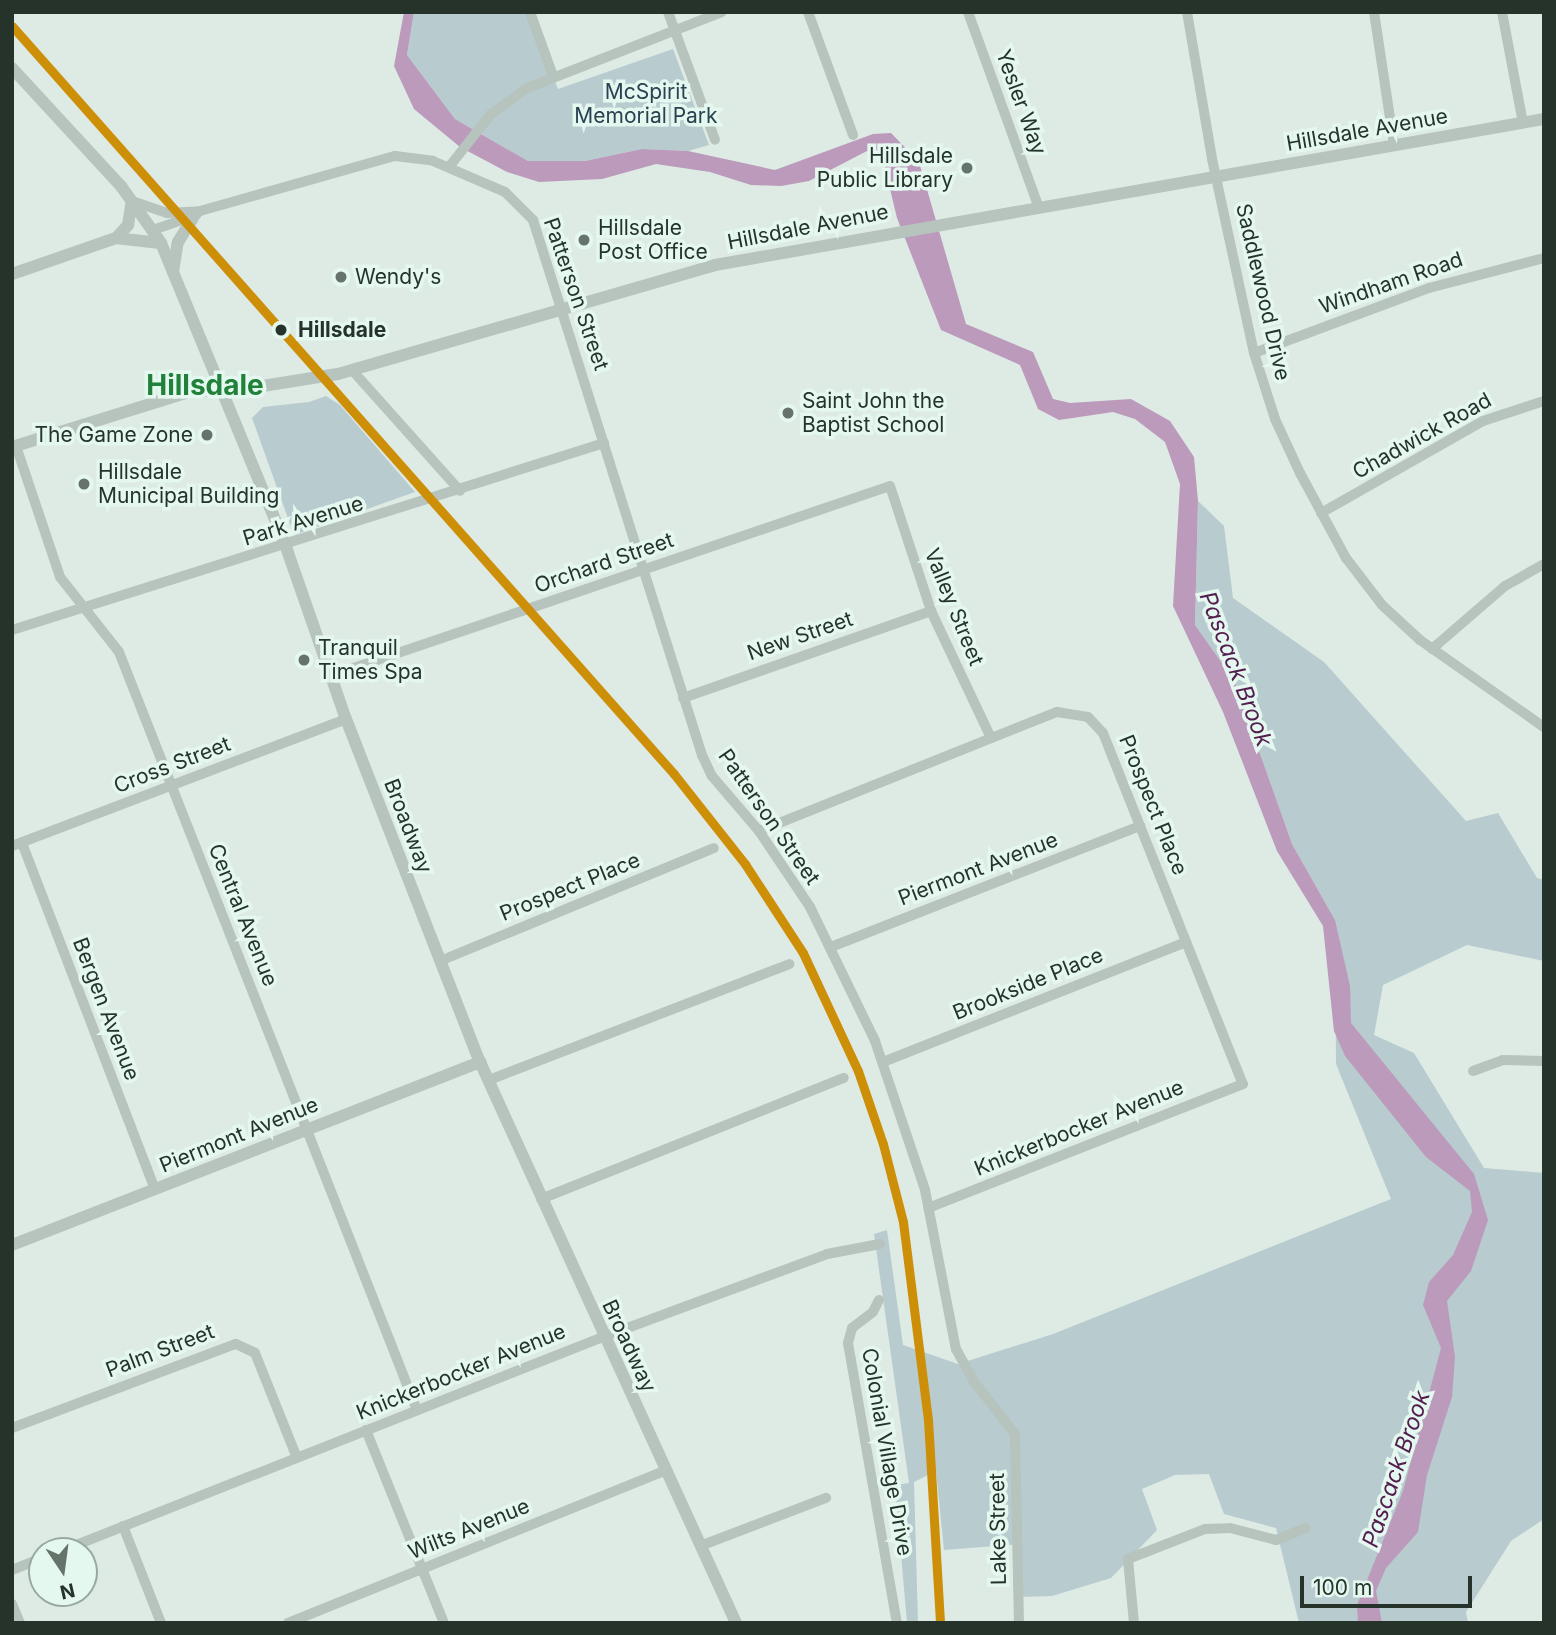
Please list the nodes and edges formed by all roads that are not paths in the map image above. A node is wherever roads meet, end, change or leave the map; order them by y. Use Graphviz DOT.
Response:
graph roads {
  1 [pos="530,12"];
  2 [pos="668,12"];
  3 [pos="722,12"];
  4 [pos="808,12"];
  5 [pos="968,12"];
  6 [pos="1187,12"];
  7 [pos="1374,12"];
  8 [pos="1502,12"];
  9 [pos="675,30"];
  10 [pos="14,73"];
  11 [pos="554,76"];
  12 [pos="1544,119"];
  13 [pos="1523,123"];
  14 [pos="853,135"];
  15 [pos="715,140"];
  16 [pos="1394,145"];
  17 [pos="449,167"];
  18 [pos="1216,175"];
  19 [pos="132,201"];
  20 [pos="1038,205"];
  21 [pos="197,214"];
  22 [pos="153,230"];
  23 [pos="116,238"];
  24 [pos="160,243"];
  25 [pos="1544,258"];
  26 [pos="173,273"];
  27 [pos="12,274"];
  28 [pos="560,307"];
  29 [pos="1254,353"];
  30 [pos="352,370"];
  31 [pos="225,392"];
  32 [pos="1544,401"];
  33 [pos="604,443"];
  34 [pos="14,447"];
  35 [pos="890,486"];
  36 [pos="460,491"];
  37 [pos="1321,513"];
  38 [pos="286,547"];
  39 [pos="1544,564"];
  40 [pos="642,569"];
  41 [pos="80,607"];
  42 [pos="930,611"];
  43 [pos="12,630"];
  44 [pos="1432,649"];
  45 [pos="330,676"];
  46 [pos="683,698"];
  47 [pos="346,719"];
  48 [pos="1544,727"];
  49 [pos="990,738"];
  50 [pos="170,786"];
  51 [pos="1140,826"];
  52 [pos="759,831"];
  53 [pos="17,845"];
  54 [pos="714,848"];
  55 [pos="1186,942"];
  56 [pos="831,947"];
  57 [pos="440,961"];
  58 [pos="789,964"];
  59 [pos="1544,1055"];
  60 [pos="1543,1061"];
  61 [pos="480,1062"];
  62 [pos="883,1062"];
  63 [pos="1474,1070"];
  64 [pos="844,1078"];
  65 [pos="489,1080"];
  66 [pos="1243,1084"];
  67 [pos="307,1128"];
  68 [pos="155,1189"];
  69 [pos="541,1199"];
  70 [pos="929,1208"];
  71 [pos="880,1244"];
  72 [pos="12,1245"];
  73 [pos="880,1300"];
  74 [pos="603,1337"];
  75 [pos="417,1410"];
  76 [pos="12,1428"];
  77 [pos="366,1430"];
  78 [pos="1015,1434"];
  79 [pos="297,1458"];
  80 [pos="665,1471"];
  81 [pos="826,1498"];
  82 [pos="123,1526"];
  83 [pos="1306,1528"];
  84 [pos="96,1537"];
  85 [pos="700,1546"];
  86 [pos="422,1569"];
  87 [pos="12,1604"];
  88 [pos="302,1620"];
  89 [pos="20,1623"];
  90 [pos="162,1623"];
  91 [pos="288,1623"];
  92 [pos="444,1623"];
  93 [pos="736,1623"];
  94 [pos="897,1623"];
  95 [pos="1019,1623"];
  96 [pos="1133,1623"];
  1 -- 11 [label="street"];
  2 -- 9 [label="street"];
  3 -- 9 [label="street"];
  4 -- 14 [label="street"];
  5 -- 20 [label="street, Yesler Way"];
  6 -- 18 [label="street, Saddlewood Drive"];
  7 -- 16 [label="street"];
  8 -- 13 [label="street"];
  9 -- 11 [label="street"];
  9 -- 15 [label="street"];
  10 -- 19 [label="street, Broadway"];
  11 -- 17 [label="street"];
  12 -- 13 [label="street, Hillsdale Avenue"];
  13 -- 16 [label="street, Hillsdale Avenue"];
  16 -- 18 [label="street, Hillsdale Avenue"];
  17 -- 21 [label="street"];
  17 -- 28 [label="street, Patterson Street"];
  18 -- 20 [label="street, Hillsdale Avenue"];
  18 -- 29 [label="street, Saddlewood Drive"];
  19 -- 21 [label="street"];
  19 -- 22 [label="street, Broadway"];
  19 -- 23 [label="street"];
  20 -- 28 [label="street, Hillsdale Avenue"];
  21 -- 22 [label="street"];
  21 -- 26 [label="street"];
  22 -- 24 [label="street, Broadway"];
  23 -- 24 [label="street"];
  23 -- 27 [label="street"];
  24 -- 26 [label="street, Broadway"];
  25 -- 29 [label="street, Windham Road"];
  26 -- 31 [label="street, Broadway"];
  28 -- 30 [label="street, Hillsdale Avenue"];
  28 -- 33 [label="street, Patterson Street"];
  29 -- 37 [label="street, Saddlewood Drive"];
  30 -- 31 [label="street, Hillsdale Avenue"];
  30 -- 36 [label="street"];
  31 -- 34 [label="street, Hillsdale Avenue"];
  31 -- 38 [label="street, Broadway"];
  32 -- 37 [label="street, Chadwick Road"];
  33 -- 36 [label="street, Park Avenue"];
  33 -- 40 [label="street, Patterson Street"];
  34 -- 41 [label="street, Central Avenue"];
  35 -- 40 [label="street, Orchard Street"];
  35 -- 42 [label="street, Valley Street"];
  36 -- 38 [label="street, Park Avenue"];
  37 -- 44 [label="street, Saddlewood Drive"];
  38 -- 41 [label="street, Park Avenue"];
  38 -- 45 [label="street, Broadway"];
  39 -- 44 [label="street"];
  40 -- 45 [label="street, Orchard Street"];
  40 -- 46 [label="street, Patterson Street"];
  41 -- 43 [label="street, Park Avenue"];
  41 -- 50 [label="street, Central Avenue"];
  42 -- 46 [label="street, New Street"];
  42 -- 49 [label="street, Valley Street"];
  44 -- 48 [label="street, Saddlewood Drive"];
  45 -- 47 [label="street, Broadway"];
  46 -- 52 [label="street, Patterson Street"];
  47 -- 50 [label="street, Cross Street"];
  47 -- 57 [label="street, Broadway"];
  49 -- 51 [label="street, Prospect Place"];
  49 -- 52 [label="street, Prospect Place"];
  50 -- 53 [label="street, Cross Street"];
  50 -- 67 [label="street, Central Avenue"];
  51 -- 55 [label="street, Prospect Place"];
  51 -- 56 [label="street, Piermont Avenue"];
  52 -- 56 [label="street, Patterson Street"];
  53 -- 68 [label="street, Bergen Avenue"];
  54 -- 57 [label="street, Prospect Place"];
  55 -- 62 [label="street, Brookside Place"];
  55 -- 66 [label="street, Prospect Place"];
  56 -- 62 [label="street, Patterson Street"];
  57 -- 61 [label="street, Broadway"];
  58 -- 65 [label="street"];
  59 -- 60 [label="street"];
  60 -- 63 [label="street"];
  61 -- 65 [label="street, Broadway"];
  61 -- 67 [label="street, Piermont Avenue"];
  62 -- 70 [label="street, Patterson Street"];
  64 -- 69 [label="street"];
  65 -- 69 [label="street, Broadway"];
  66 -- 70 [label="street, Knickerbocker Avenue"];
  67 -- 68 [label="street, Piermont Avenue"];
  67 -- 75 [label="street, Central Avenue"];
  68 -- 72 [label="street, Piermont Avenue"];
  69 -- 74 [label="street, Broadway"];
  70 -- 78 [label="street, Patterson Street"];
  71 -- 74 [label="street, Knickerbocker Avenue"];
  73 -- 94 [label="street, Colonial Village Drive"];
  74 -- 75 [label="street, Knickerbocker Avenue"];
  74 -- 80 [label="street, Broadway"];
  75 -- 77 [label="street, Knickerbocker Avenue"];
  76 -- 79 [label="street, Palm Street"];
  77 -- 79 [label="street, Knickerbocker Avenue"];
  77 -- 86 [label="street"];
  78 -- 95 [label="street, Lake Street"];
  79 -- 82 [label="street, Knickerbocker Avenue"];
  80 -- 85 [label="street, Broadway"];
  80 -- 86 [label="street, Wilts Avenue"];
  81 -- 85 [label="street"];
  82 -- 84 [label="street, Knickerbocker Avenue"];
  82 -- 90 [label="street"];
  83 -- 96 [label="street"];
  85 -- 93 [label="street, Broadway"];
  86 -- 88 [label="street, Wilts Avenue"];
  86 -- 92 [label="street"];
  87 -- 89 [label="street"];
  88 -- 91 [label="street, Wilts Avenue"];
}
